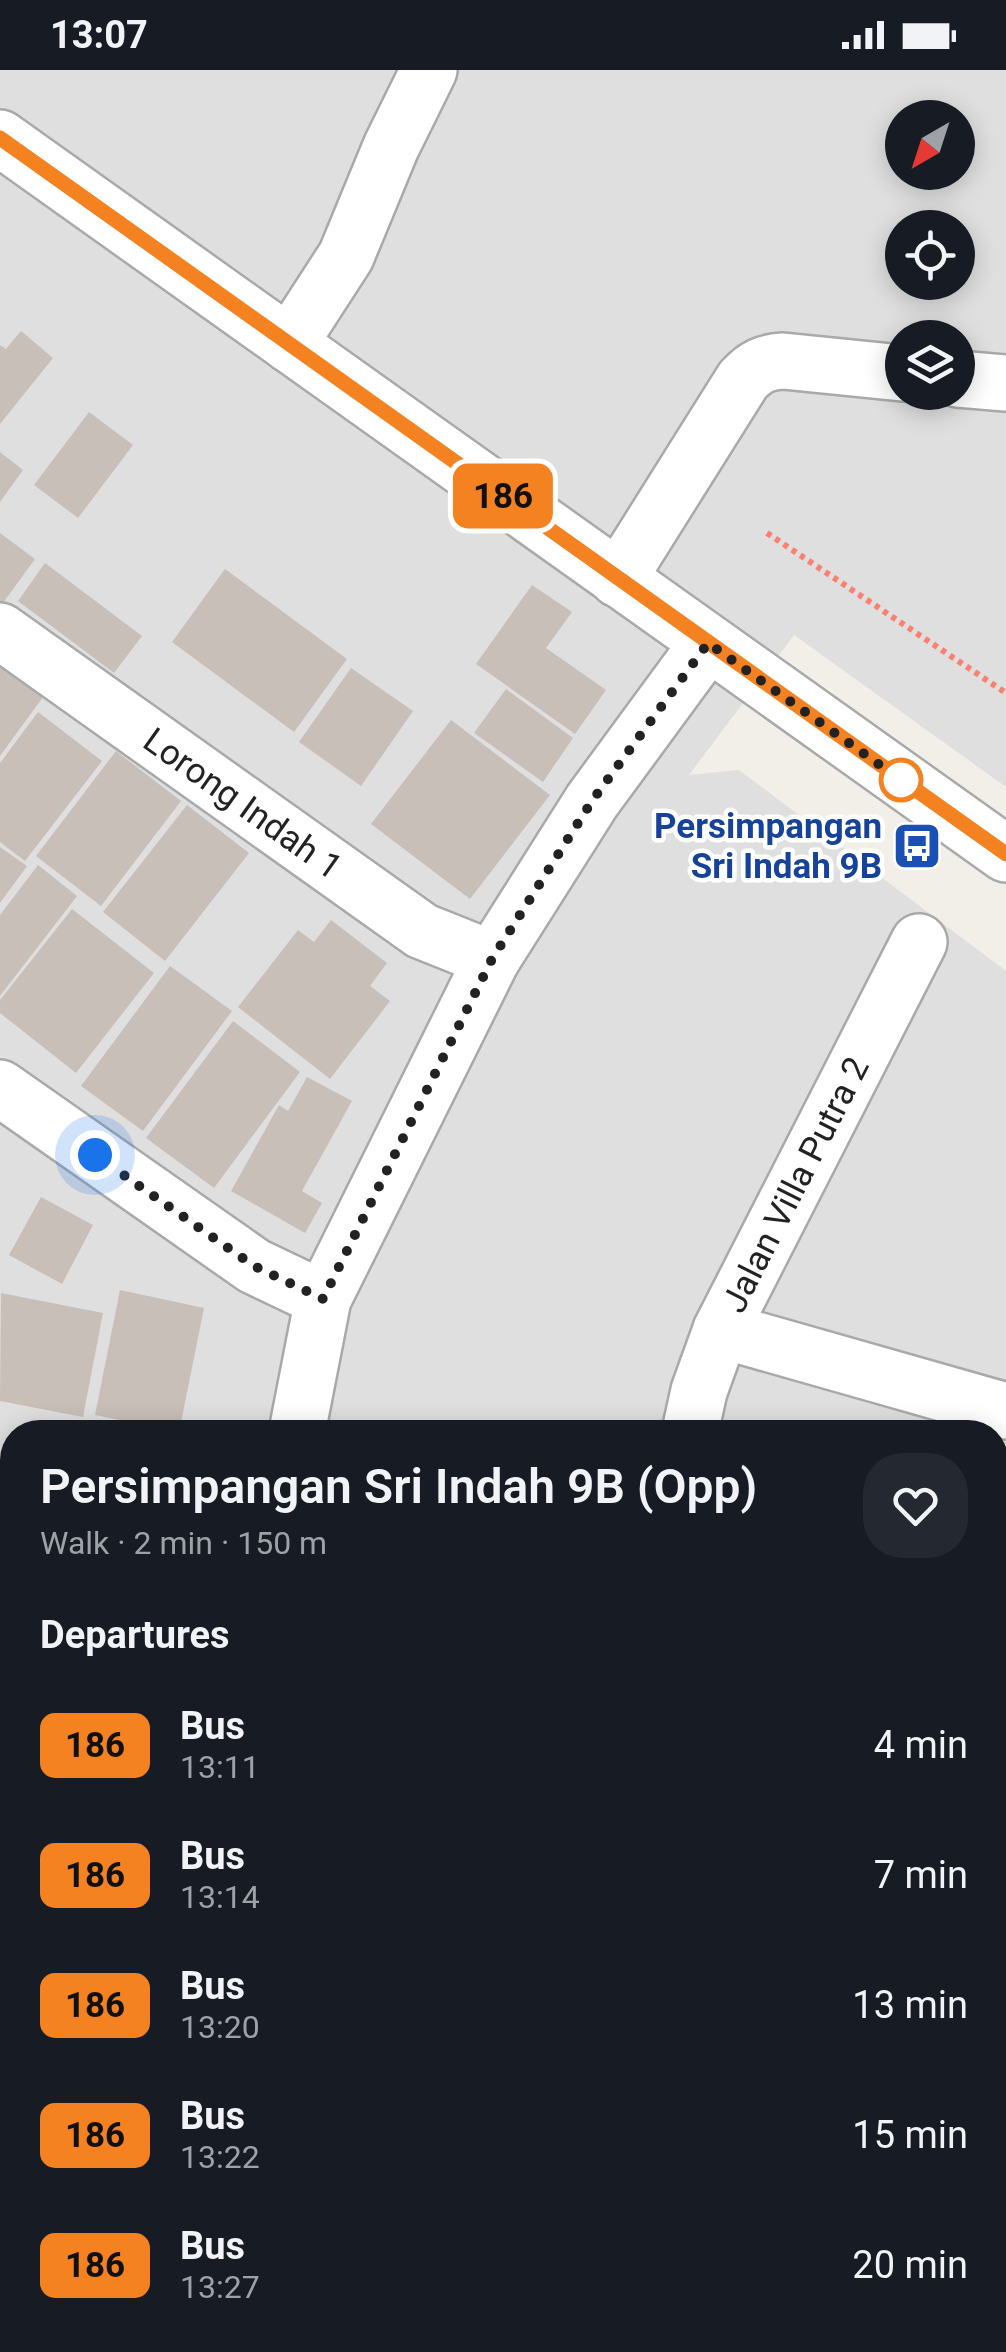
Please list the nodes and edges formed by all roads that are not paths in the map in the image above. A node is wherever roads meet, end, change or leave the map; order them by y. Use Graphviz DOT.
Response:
graph roads {
  1 [pos="429,70"];
  2 [pos="0,138"];
  3 [pos="289,344"];
  4 [pos="885,371"];
  5 [pos="975,380"];
  6 [pos="1006,384"];
  7 [pos="618,579"];
  8 [pos="0,631"];
  9 [pos="708,643"];
  10 [pos="1006,854"];
  11 [pos="919,942"];
  12 [pos="492,959"];
  13 [pos="0,1088"];
  14 [pos="323,1299"];
  15 [pos="721,1330"];
  16 [pos="1006,1411"];
  17 [pos="299,1420"];
  18 [pos="693,1420"];
  1 -- 3 [label="street"];
  2 -- 3 [label="street"];
  3 -- 7 [label="street"];
  4 -- 7 [label="street"];
  5 -- 6 [label="street"];
  7 -- 9 [label="street"];
  8 -- 12 [label="street, Lorong Indah 1"];
  9 -- 10 [label="street"];
  9 -- 12 [label="street"];
  11 -- 15 [label="street, Jalan Villa Putra 2"];
  12 -- 14 [label="street"];
  13 -- 14 [label="street"];
  14 -- 17 [label="street"];
  15 -- 16 [label="street"];
  15 -- 18 [label="street, Jalan Villa Putra 2"];
}
